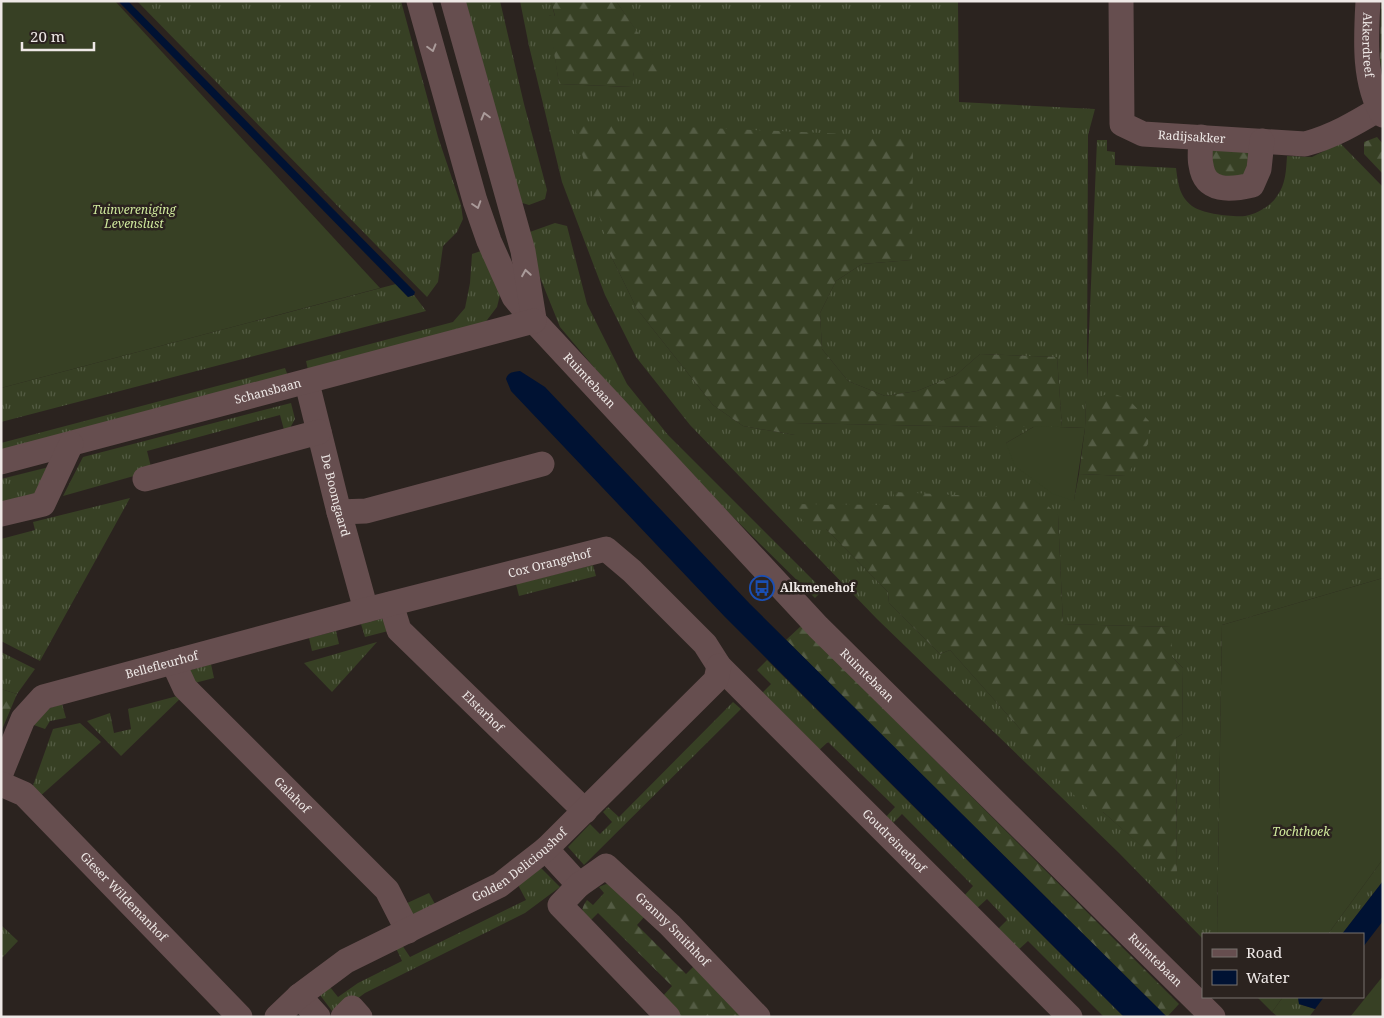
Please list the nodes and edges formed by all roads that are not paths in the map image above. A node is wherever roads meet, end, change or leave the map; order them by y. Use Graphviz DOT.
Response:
graph roads {
  1 [pos="419,1"];
  2 [pos="453,1"];
  3 [pos="1121,1"];
  4 [pos="1368,1"];
  5 [pos="1381,112"];
  6 [pos="1201,137"];
  7 [pos="1262,141"];
  8 [pos="534,322"];
  9 [pos="307,382"];
  10 [pos="319,432"];
  11 [pos="71,444"];
  12 [pos="1,462"];
  13 [pos="542,464"];
  14 [pos="145,479"];
  15 [pos="339,512"];
  16 [pos="1,514"];
  17 [pos="391,604"];
  18 [pos="366,610"];
  19 [pos="173,662"];
  20 [pos="719,666"];
  21 [pos="1,773"];
  22 [pos="1,784"];
  23 [pos="585,810"];
  24 [pos="546,849"];
  25 [pos="579,885"];
  26 [pos="408,931"];
  27 [pos="299,996"];
  28 [pos="240,1017"];
  29 [pos="277,1017"];
  30 [pos="318,1017"];
  31 [pos="343,1017"];
  32 [pos="360,1017"];
  33 [pos="668,1017"];
  34 [pos="758,1017"];
  35 [pos="1070,1017"];
  36 [pos="1213,1017"];
  1 -- 8 [label="street, Ruimtebaan, one-way"];
  8 -- 2 [label="street, one-way"];
  3 -- 6 [label="street, Radijsakker"];
  4 -- 5 [label="street, Akkerdreef"];
  5 -- 7 [label="street, Radijsakker"];
  6 -- 7 [label="street, Radijsakker"];
  6 -- 7 [label="street"];
  8 -- 9 [label="street, Schansbaan"];
  8 -- 36 [label="street, Ruimtebaan"];
  9 -- 10 [label="street, De Boomgaard"];
  9 -- 11 [label="street, Schansbaan"];
  10 -- 14 [label="street"];
  10 -- 15 [label="street, De Boomgaard"];
  11 -- 12 [label="street, Schansbaan"];
  11 -- 16 [label="street"];
  13 -- 15 [label="street"];
  15 -- 18 [label="street, De Boomgaard"];
  17 -- 18 [label="street, Cox Orangehof"];
  17 -- 20 [label="street, Cox Orangehof"];
  17 -- 23 [label="street, Elstarhof"];
  18 -- 19 [label="street, Bellefleurhof"];
  19 -- 21 [label="street, Bellefleurhof"];
  19 -- 26 [label="street, Galahof"];
  20 -- 23 [label="street, Golden Delicioushof"];
  20 -- 35 [label="street, Goudreinethof"];
  22 -- 28 [label="street, Gieser Wildemanhof"];
  23 -- 24 [label="street, Golden Delicioushof"];
  24 -- 25 [label="street"];
  24 -- 26 [label="street, Golden Delicioushof"];
  25 -- 33 [label="street, Granny Smithhof"];
  25 -- 34 [label="street, Granny Smithhof"];
  26 -- 27 [label="street, Golden Delicioushof"];
  27 -- 29 [label="street, Golden Delicioushof"];
  27 -- 30 [label="street"];
  31 -- 32 [label="street"];
}
